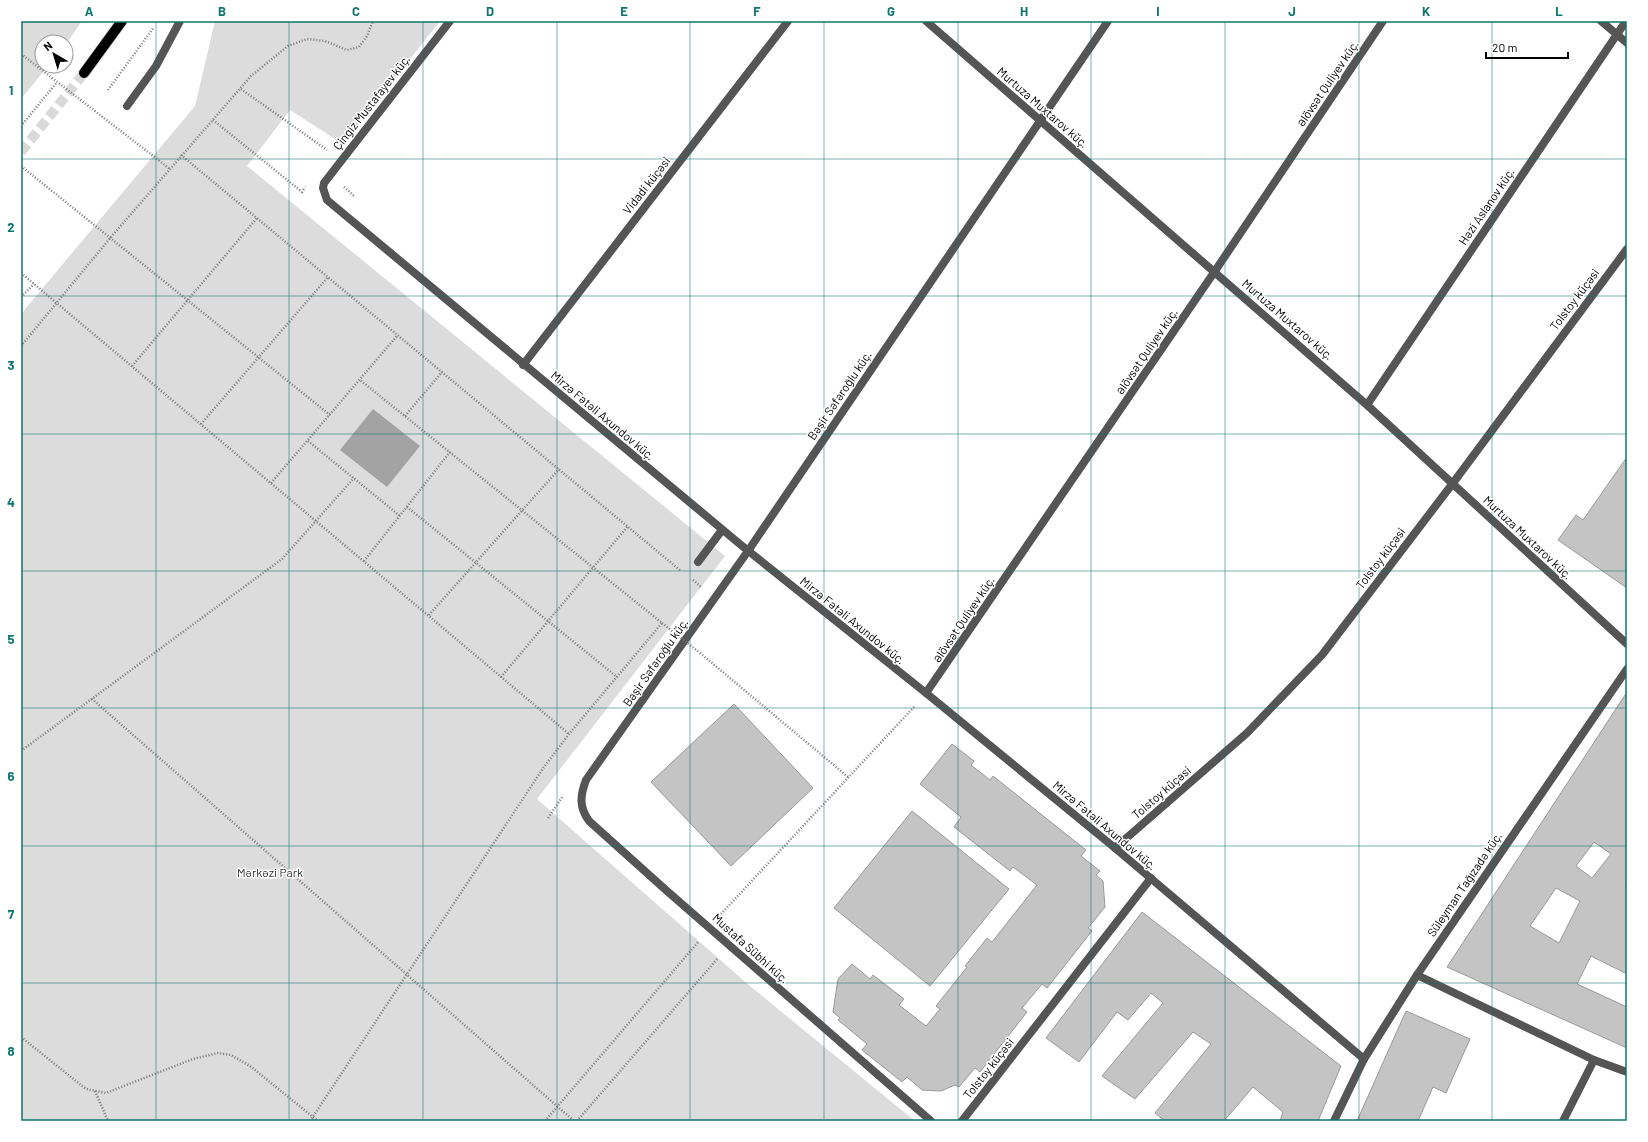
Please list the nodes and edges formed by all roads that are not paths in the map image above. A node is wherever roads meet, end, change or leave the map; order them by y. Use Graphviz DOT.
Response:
graph roads {
  1 [pos="122,21"];
  2 [pos="180,21"];
  3 [pos="450,21"];
  4 [pos="788,21"];
  5 [pos="926,21"];
  6 [pos="1108,21"];
  7 [pos="1382,21"];
  8 [pos="1601,21"];
  9 [pos="1626,21"];
  10 [pos="1617,34"];
  11 [pos="1627,43"];
  12 [pos="84,73"];
  13 [pos="127,106"];
  14 [pos="1040,120"];
  15 [pos="327,200"];
  16 [pos="1627,249"];
  17 [pos="1215,271"];
  18 [pos="523,365"];
  19 [pos="1367,405"];
  20 [pos="1453,484"];
  21 [pos="722,530"];
  22 [pos="748,551"];
  23 [pos="698,562"];
  24 [pos="1627,644"];
  25 [pos="1627,668"];
  26 [pos="926,693"];
  27 [pos="586,780"];
  28 [pos="1115,848"];
  29 [pos="1151,878"];
  30 [pos="1417,975"];
  31 [pos="1364,1059"];
  32 [pos="1594,1060"];
  33 [pos="1627,1072"];
  34 [pos="931,1121"];
  35 [pos="962,1121"];
  36 [pos="1334,1121"];
  37 [pos="1563,1121"];
  1 -- 12 [label="main road"];
  2 -- 13 [label="street"];
  3 -- 15 [label="street, Çingiz Mustafayev küç."];
  4 -- 18 [label="street, Vidadi küçəsi"];
  5 -- 14 [label="street, Murtuza Muxtarov küç."];
  6 -- 14 [label="street, Bəşir Səfəroğlu küç."];
  7 -- 17 [label="street, Əlövsət Quliyev küç."];
  8 -- 10 [label="street"];
  9 -- 10 [label="street, Həzi Aslanov küç."];
  10 -- 11 [label="street"];
  10 -- 19 [label="street, Həzi Aslanov küç."];
  14 -- 17 [label="street, Murtuza Muxtarov küç."];
  14 -- 22 [label="street, Bəşir Səfəroğlu küç."];
  15 -- 18 [label="street, Mirzə Fətəli Axundov küç."];
  16 -- 20 [label="street, Tolstoy küçəsi"];
  17 -- 19 [label="street, Murtuza Muxtarov küç."];
  17 -- 26 [label="street, Əlövsət Quliyev küç."];
  18 -- 21 [label="street, Mirzə Fətəli Axundov küç."];
  19 -- 20 [label="street, Murtuza Muxtarov küç."];
  20 -- 24 [label="street, Murtuza Muxtarov küç."];
  20 -- 28 [label="street, Tolstoy küçəsi"];
  21 -- 22 [label="street, Mirzə Fətəli Axundov küç."];
  21 -- 23 [label="street"];
  22 -- 26 [label="street, Mirzə Fətəli Axundov küç."];
  22 -- 27 [label="street, Bəşir Səfəroğlu küç."];
  25 -- 30 [label="street, Süleyman Tağızadə küç."];
  26 -- 28 [label="street, Mirzə Fətəli Axundov küç."];
  27 -- 34 [label="street, Mustafa Sübhi küç."];
  28 -- 29 [label="street, Mirzə Fətəli Axundov küç."];
  29 -- 31 [label="street, Mirzə Fətəli Axundov küç."];
  29 -- 35 [label="street, Tolstoy küçəsi"];
  30 -- 31 [label="street, Süleyman Tağızadə küç."];
  30 -- 32 [label="street"];
  31 -- 36 [label="street, Süleyman Tağızadə küç."];
  32 -- 33 [label="street"];
  32 -- 37 [label="street"];
}
